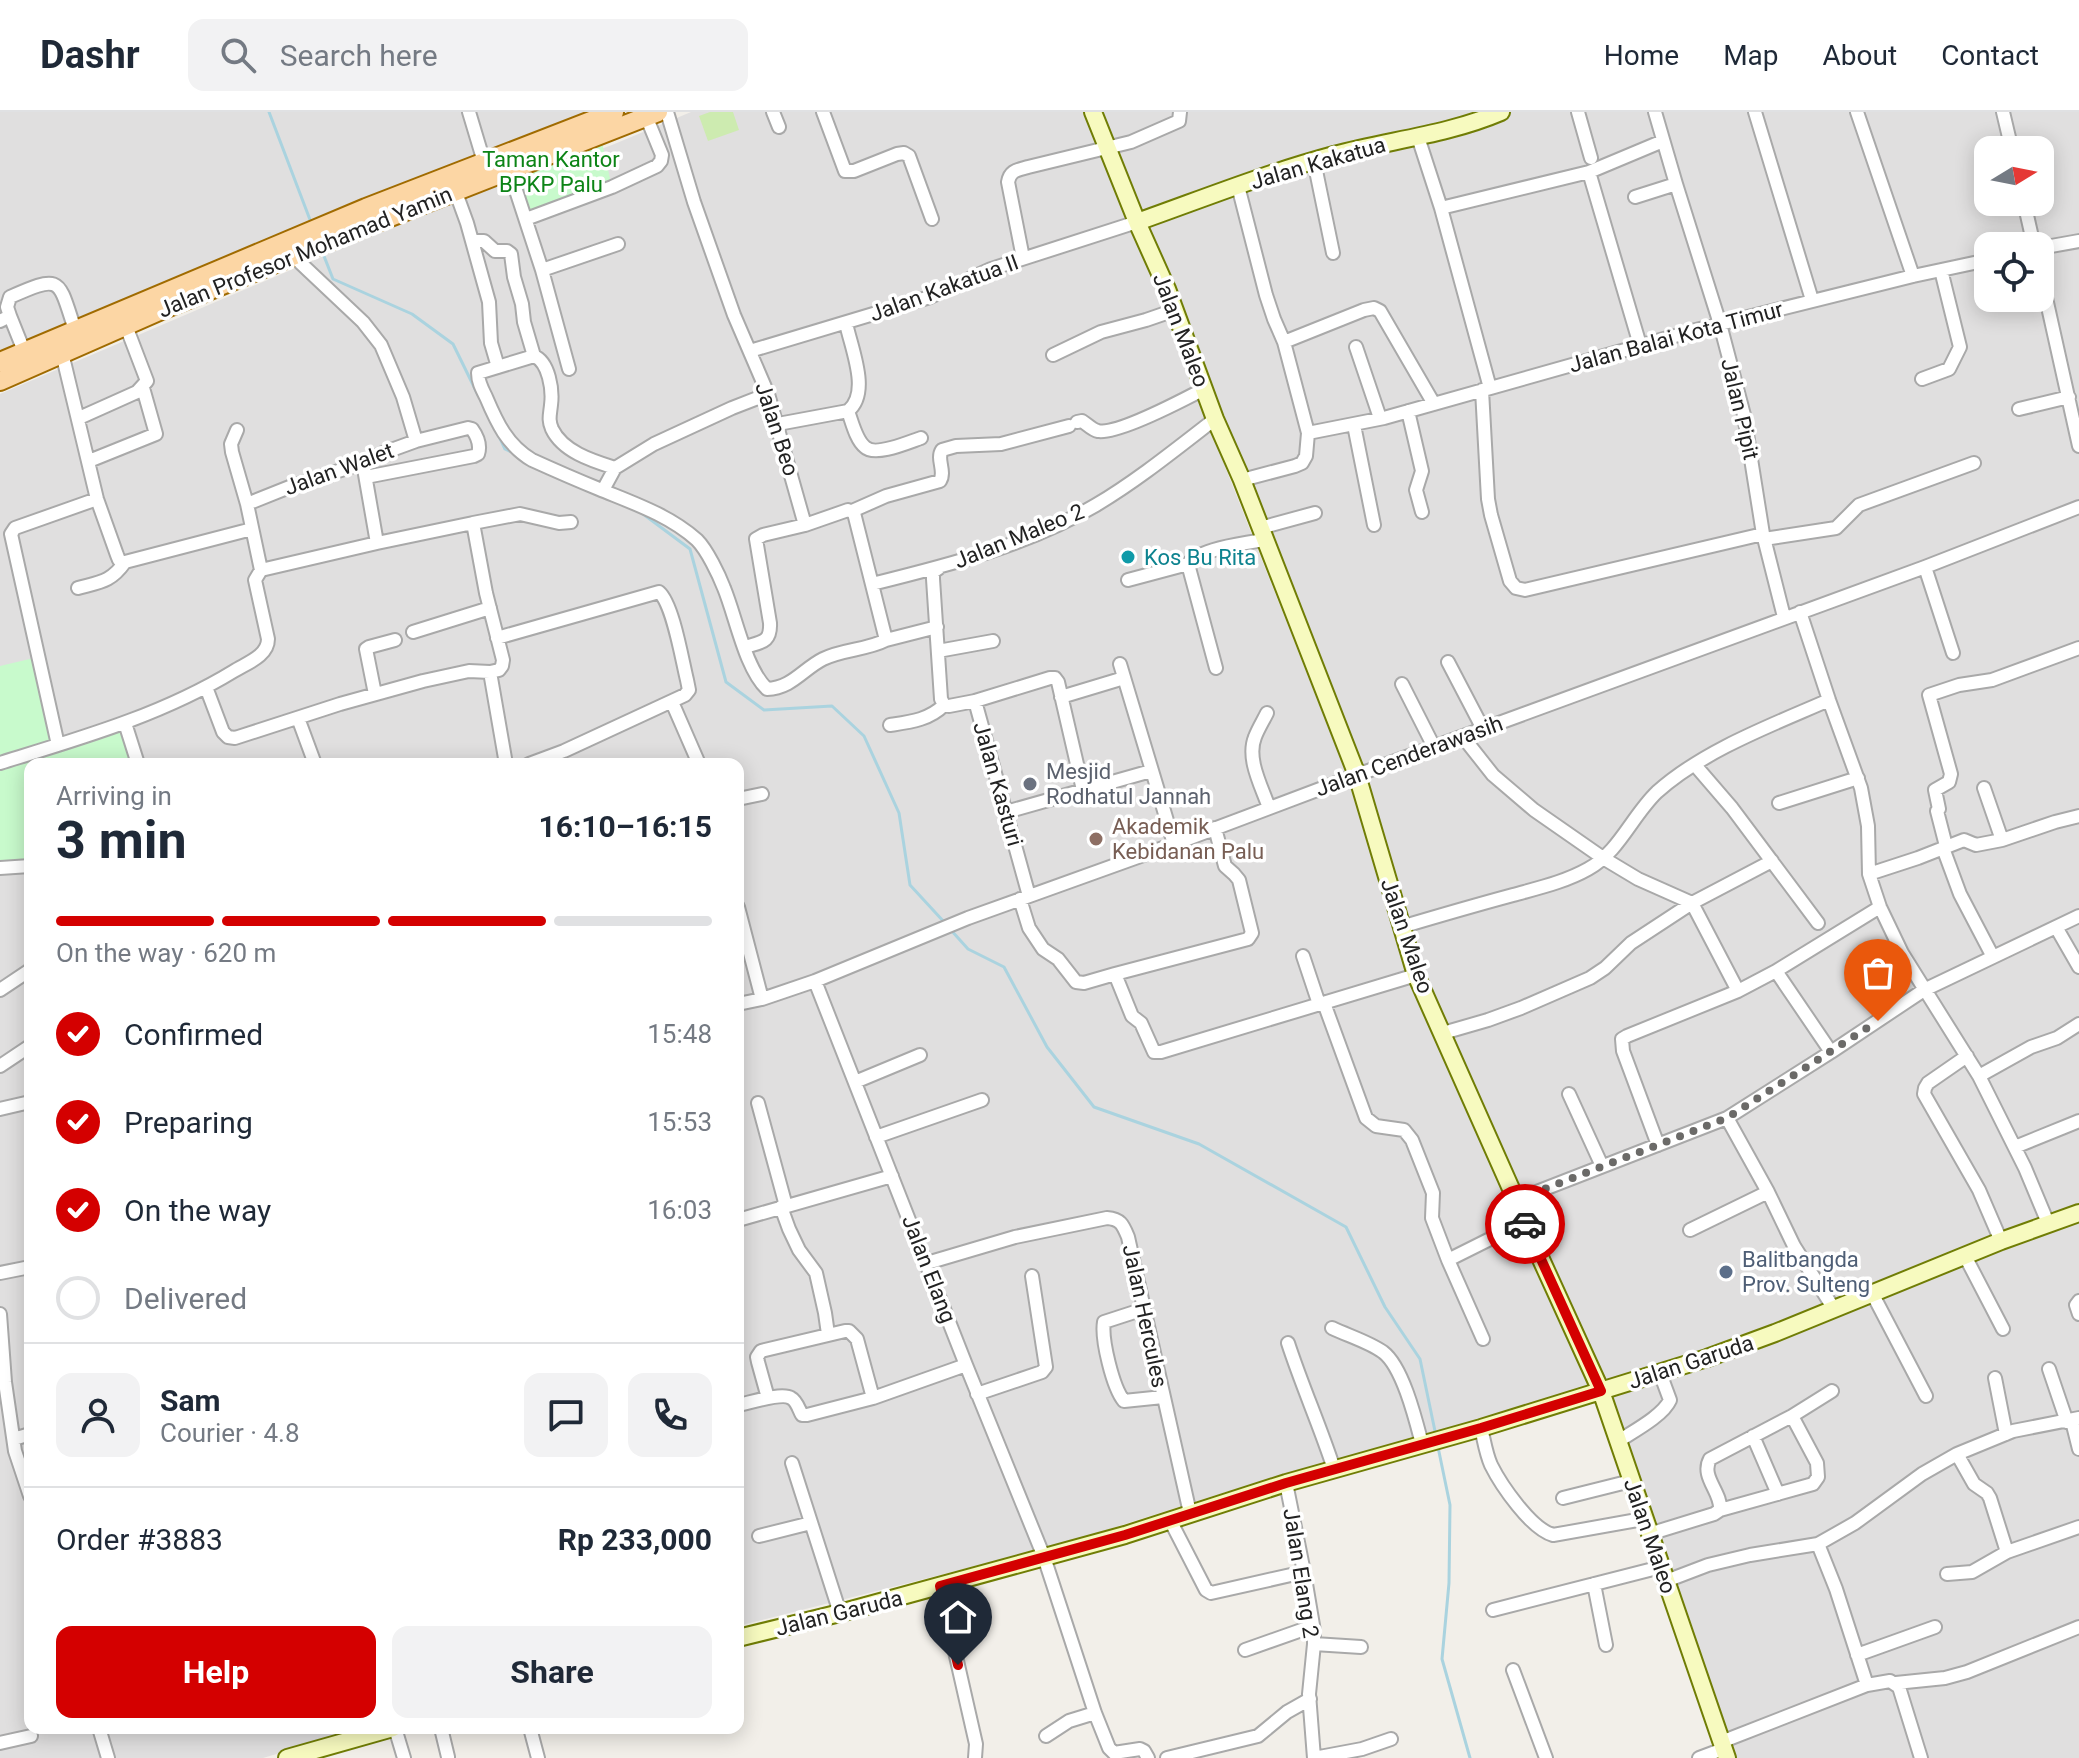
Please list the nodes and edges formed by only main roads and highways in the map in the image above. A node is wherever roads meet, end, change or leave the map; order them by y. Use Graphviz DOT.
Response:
graph roads {
  1 [pos="614,112"];
  2 [pos="652,114"];
  3 [pos="446,188"];
  4 [pos="297,249"];
  5 [pos="0,362"];
  6 [pos="0,381"];
  1 -- 3 [label="main road, Jalan Profesor Mohamad Yamin"];
  2 -- 3 [label="main road, Jalan Profesor Mohamad Yamin"];
  3 -- 4 [label="main road, Jalan Profesor Mohamad Yamin"];
  4 -- 5 [label="main road, Jalan Profesor Mohamad Yamin"];
  4 -- 6 [label="main road, Jalan Profesor Mohamad Yamin"];
}
